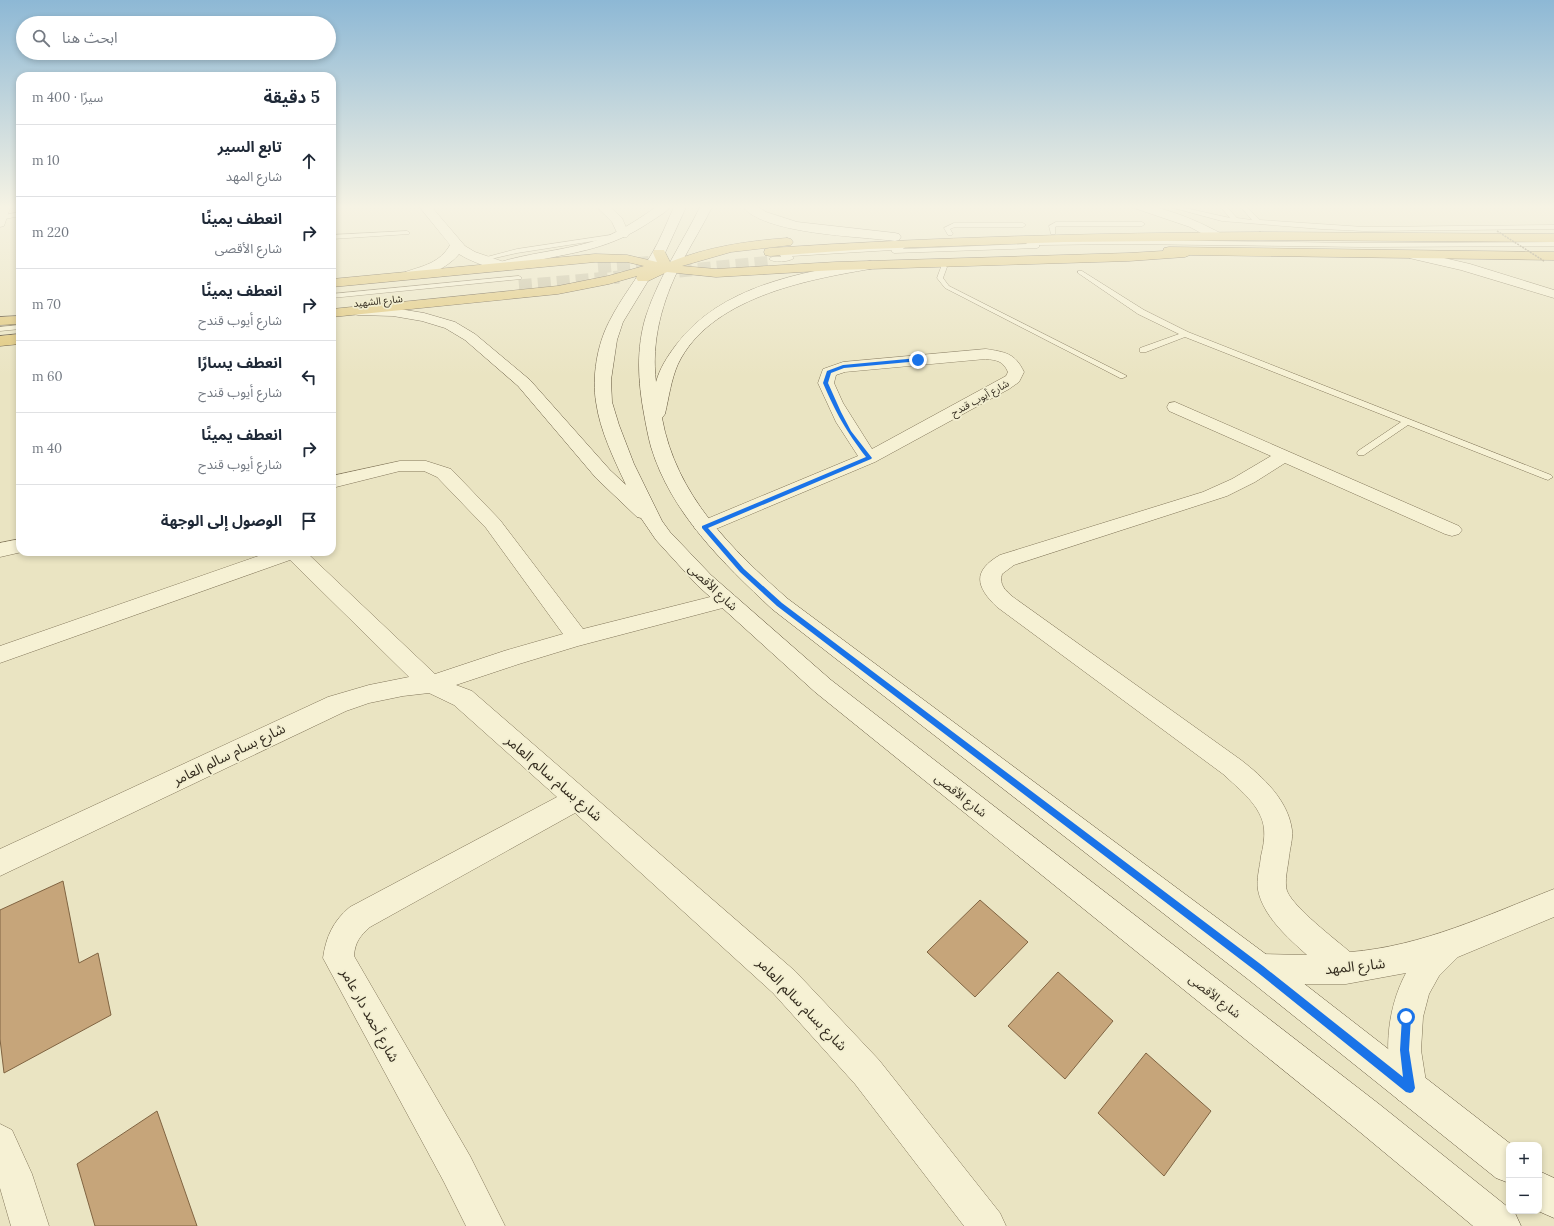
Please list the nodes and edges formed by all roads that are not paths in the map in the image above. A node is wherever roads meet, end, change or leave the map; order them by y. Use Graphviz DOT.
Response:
graph roads {
  1 [pos="444,262"];
  2 [pos="491,262"];
  3 [pos="514,262"];
  4 [pos="550,262"];
  5 [pos="646,262"];
  6 [pos="663,262"];
  7 [pos="665,262"];
  8 [pos="676,262"];
  9 [pos="965,262"];
  10 [pos="1443,262"];
  11 [pos="940,263"];
  12 [pos="870,265"];
  13 [pos="502,266"];
  14 [pos="662,266"];
  15 [pos="1080,272"];
  16 [pos="410,275"];
  17 [pos="519,280"];
  18 [pos="336,283"];
  19 [pos="336,292"];
  20 [pos="1552,293"];
  21 [pos="336,296"];
  22 [pos="336,299"];
  23 [pos="336,305"];
  24 [pos="358,311"];
  25 [pos="336,313"];
  26 [pos="16,320"];
  27 [pos="0,321"];
  28 [pos="16,327"];
  29 [pos="0,329"];
  30 [pos="16,331"];
  31 [pos="0,333"];
  32 [pos="1185,334"];
  33 [pos="16,339"];
  34 [pos="0,341"];
  35 [pos="1143,350"];
  36 [pos="1123,376"];
  37 [pos="1175,407"];
  38 [pos="1407,422"];
  39 [pos="655,424"];
  40 [pos="1361,453"];
  41 [pos="1283,456"];
  42 [pos="869,458"];
  43 [pos="1552,476"];
  44 [pos="336,481"];
  45 [pos="653,522"];
  46 [pos="704,527"];
  47 [pos="1452,530"];
  48 [pos="16,547"];
  49 [pos="0,550"];
  50 [pos="282,556"];
  51 [pos="297,556"];
  52 [pos="726,600"];
  53 [pos="578,638"];
  54 [pos="0,655"];
  55 [pos="431,684"];
  56 [pos="577,799"];
  57 [pos="0,863"];
  58 [pos="1554,903"];
  59 [pos="1447,947"];
  60 [pos="1346,968"];
  61 [pos="1260,969"];
  62 [pos="1410,1088"];
  63 [pos="0,1142"];
  64 [pos="1506,1163"];
  65 [pos="1542,1191"];
  66 [pos="1554,1200"];
  67 [pos="30,1226"];
  68 [pos="486,1226"];
  69 [pos="987,1226"];
  70 [pos="1502,1226"];
  1 -- 16 [label="street"];
  2 -- 13 [label="street"];
  3 -- 13 [label="street"];
  4 -- 13 [label="highway"];
  5 -- 14 [label="highway"];
  6 -- 14 [label="street"];
  7 -- 14 [label="street"];
  8 -- 14 [label="highway"];
  9 -- 11 [label="highway"];
  10 -- 20 [label="street"];
  11 -- 12 [label="highway"];
  11 -- 36 [label="lane"];
  12 -- 14 [label="highway"];
  12 -- 39 [label="street"];
  13 -- 16 [label="highway"];
  14 -- 24 [label="highway"];
  14 -- 39 [label="street"];
  14 -- 45 [label="street, شارع الأقصى"];
  15 -- 32 [label="lane"];
  16 -- 18 [label="highway"];
  17 -- 19 [label="highway, شارع الشهيد"];
  17 -- 21 [label="lane"];
  17 -- 22 [label="lane"];
  17 -- 23 [label="highway, شارع الشهيد"];
  24 -- 25 [label="highway"];
  24 -- 45 [label="street"];
  26 -- 27 [label="highway"];
  28 -- 29 [label="lane"];
  30 -- 31 [label="lane"];
  32 -- 35 [label="lane"];
  32 -- 38 [label="lane"];
  33 -- 34 [label="highway"];
  37 -- 41 [label="street"];
  38 -- 40 [label="lane"];
  38 -- 43 [label="lane"];
  39 -- 46 [label="street"];
  41 -- 47 [label="street"];
  41 -- 60 [label="street"];
  42 -- 42 [label="street, شارع أيوب قندح"];
  42 -- 46 [label="street, شارع أيوب قندح"];
  44 -- 53 [label="street"];
  45 -- 52 [label="street, شارع الأقصى"];
  46 -- 61 [label="street"];
  48 -- 49 [label="street"];
  50 -- 54 [label="street"];
  51 -- 55 [label="street"];
  52 -- 53 [label="street"];
  52 -- 70 [label="street, شارع الأقصى"];
  53 -- 55 [label="street"];
  55 -- 56 [label="street, شارع بسام سالم العامر"];
  55 -- 57 [label="street, شارع بسام سالم العامر"];
  56 -- 68 [label="street, شارع أحمد دار عامر"];
  56 -- 69 [label="street, شارع بسام سالم العامر"];
  58 -- 59 [label="street, شارع المهد"];
  59 -- 60 [label="street, شارع المهد"];
  59 -- 62 [label="street, شارع المهد"];
  60 -- 61 [label="street, شارع المهد"];
  61 -- 62 [label="street"];
  62 -- 64 [label="street"];
  63 -- 67 [label="street"];
  65 -- 66 [label="street"];
}
